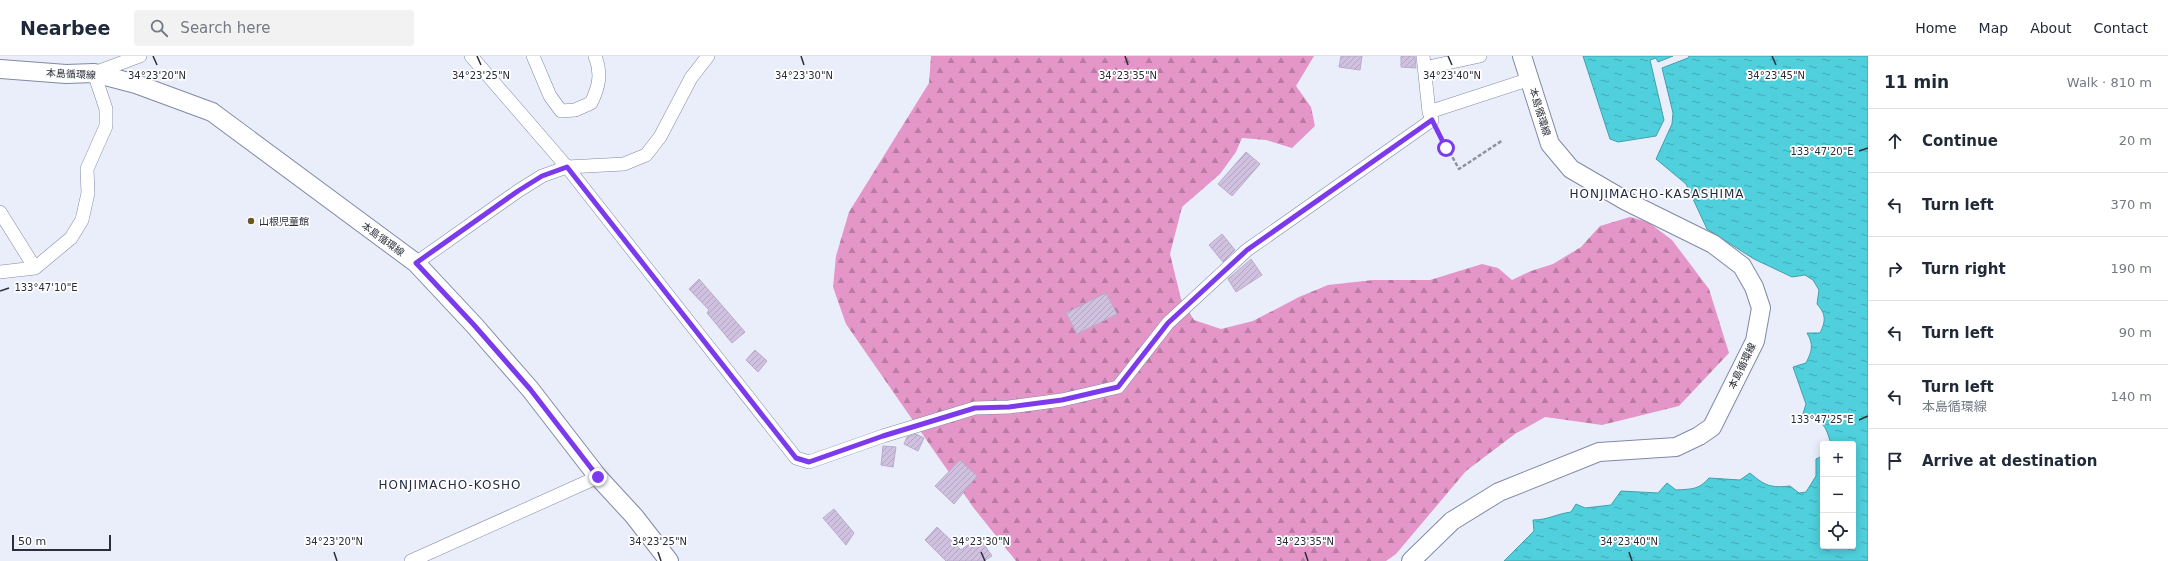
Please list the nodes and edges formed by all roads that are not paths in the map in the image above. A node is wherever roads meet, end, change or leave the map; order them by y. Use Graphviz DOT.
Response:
graph roads {
  1 [pos="140,56"];
  2 [pos="471,56"];
  3 [pos="533,56"];
  4 [pos="595,56"];
  5 [pos="708,56"];
  6 [pos="1480,56"];
  7 [pos="1522,56"];
  8 [pos="1423,62"];
  9 [pos="0,69"];
  10 [pos="94,73"];
  11 [pos="1530,79"];
  12 [pos="1431,116"];
  13 [pos="567,167"];
  14 [pos="0,212"];
  15 [pos="416,263"];
  16 [pos="35,268"];
  17 [pos="0,272"];
  18 [pos="598,477"];
  19 [pos="410,561"];
  20 [pos="669,561"];
  21 [pos="1411,561"];
  1 -- 10 [label="street"];
  2 -- 13 [label="street"];
  3 -- 4 [label="street"];
  5 -- 13 [label="street"];
  6 -- 8 [label="street"];
  7 -- 11 [label="main road, 本島循環線"];
  8 -- 12 [label="street"];
  9 -- 10 [label="main road, 本島循環線"];
  10 -- 15 [label="main road, 本島循環線"];
  10 -- 16 [label="street"];
  11 -- 12 [label="street"];
  11 -- 21 [label="main road, 本島循環線"];
  12 -- 13 [label="street"];
  13 -- 15 [label="street"];
  14 -- 16 [label="street"];
  15 -- 18 [label="main road, 本島循環線"];
  16 -- 17 [label="street"];
  18 -- 19 [label="street"];
  18 -- 20 [label="main road, 本島循環線"];
}
